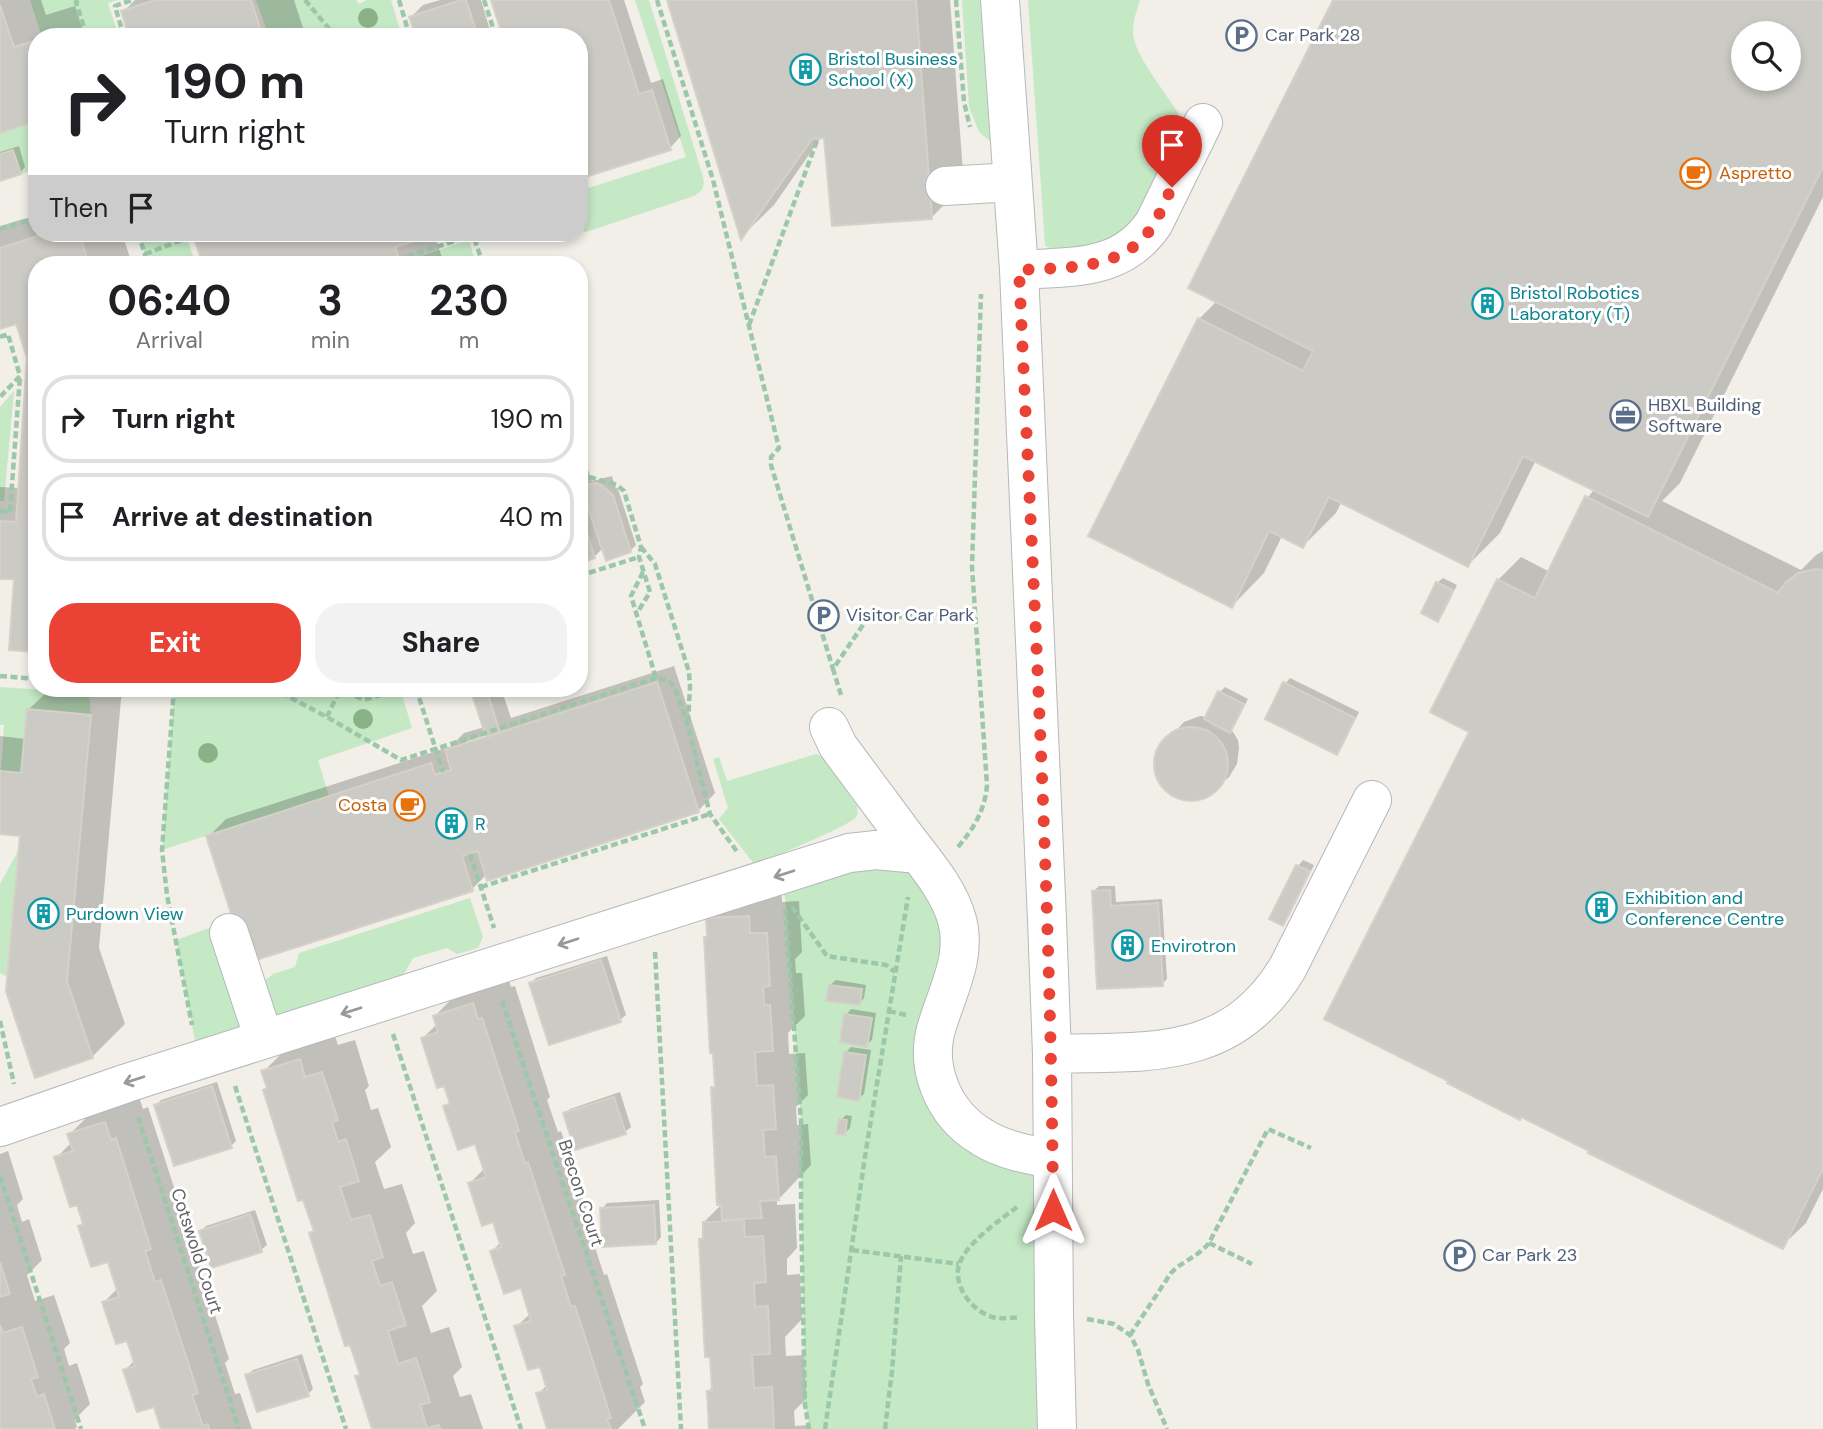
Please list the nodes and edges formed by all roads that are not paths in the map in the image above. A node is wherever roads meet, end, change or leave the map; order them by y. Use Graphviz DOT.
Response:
graph roads {
  1 [pos="1000,0"];
  2 [pos="1203,123"];
  3 [pos="1012,182"];
  4 [pos="945,186"];
  5 [pos="1019,270"];
  6 [pos="836,716"];
  7 [pos="1372,800"];
  8 [pos="922,870"];
  9 [pos="229,933"];
  10 [pos="264,1039"];
  11 [pos="1052,1054"];
  12 [pos="12,1123"];
  13 [pos="1052,1160"];
  14 [pos="1057,1429"];
  1 -- 3 [label="street"];
  2 -- 5 [label="street"];
  3 -- 4 [label="street"];
  3 -- 5 [label="street"];
  5 -- 11 [label="street"];
  6 -- 8 [label="street"];
  7 -- 11 [label="street"];
  8 -- 10 [label="street, one-way"];
  8 -- 13 [label="street"];
  9 -- 10 [label="street"];
  10 -- 12 [label="street, one-way"];
  11 -- 13 [label="street"];
  13 -- 14 [label="street"];
}
